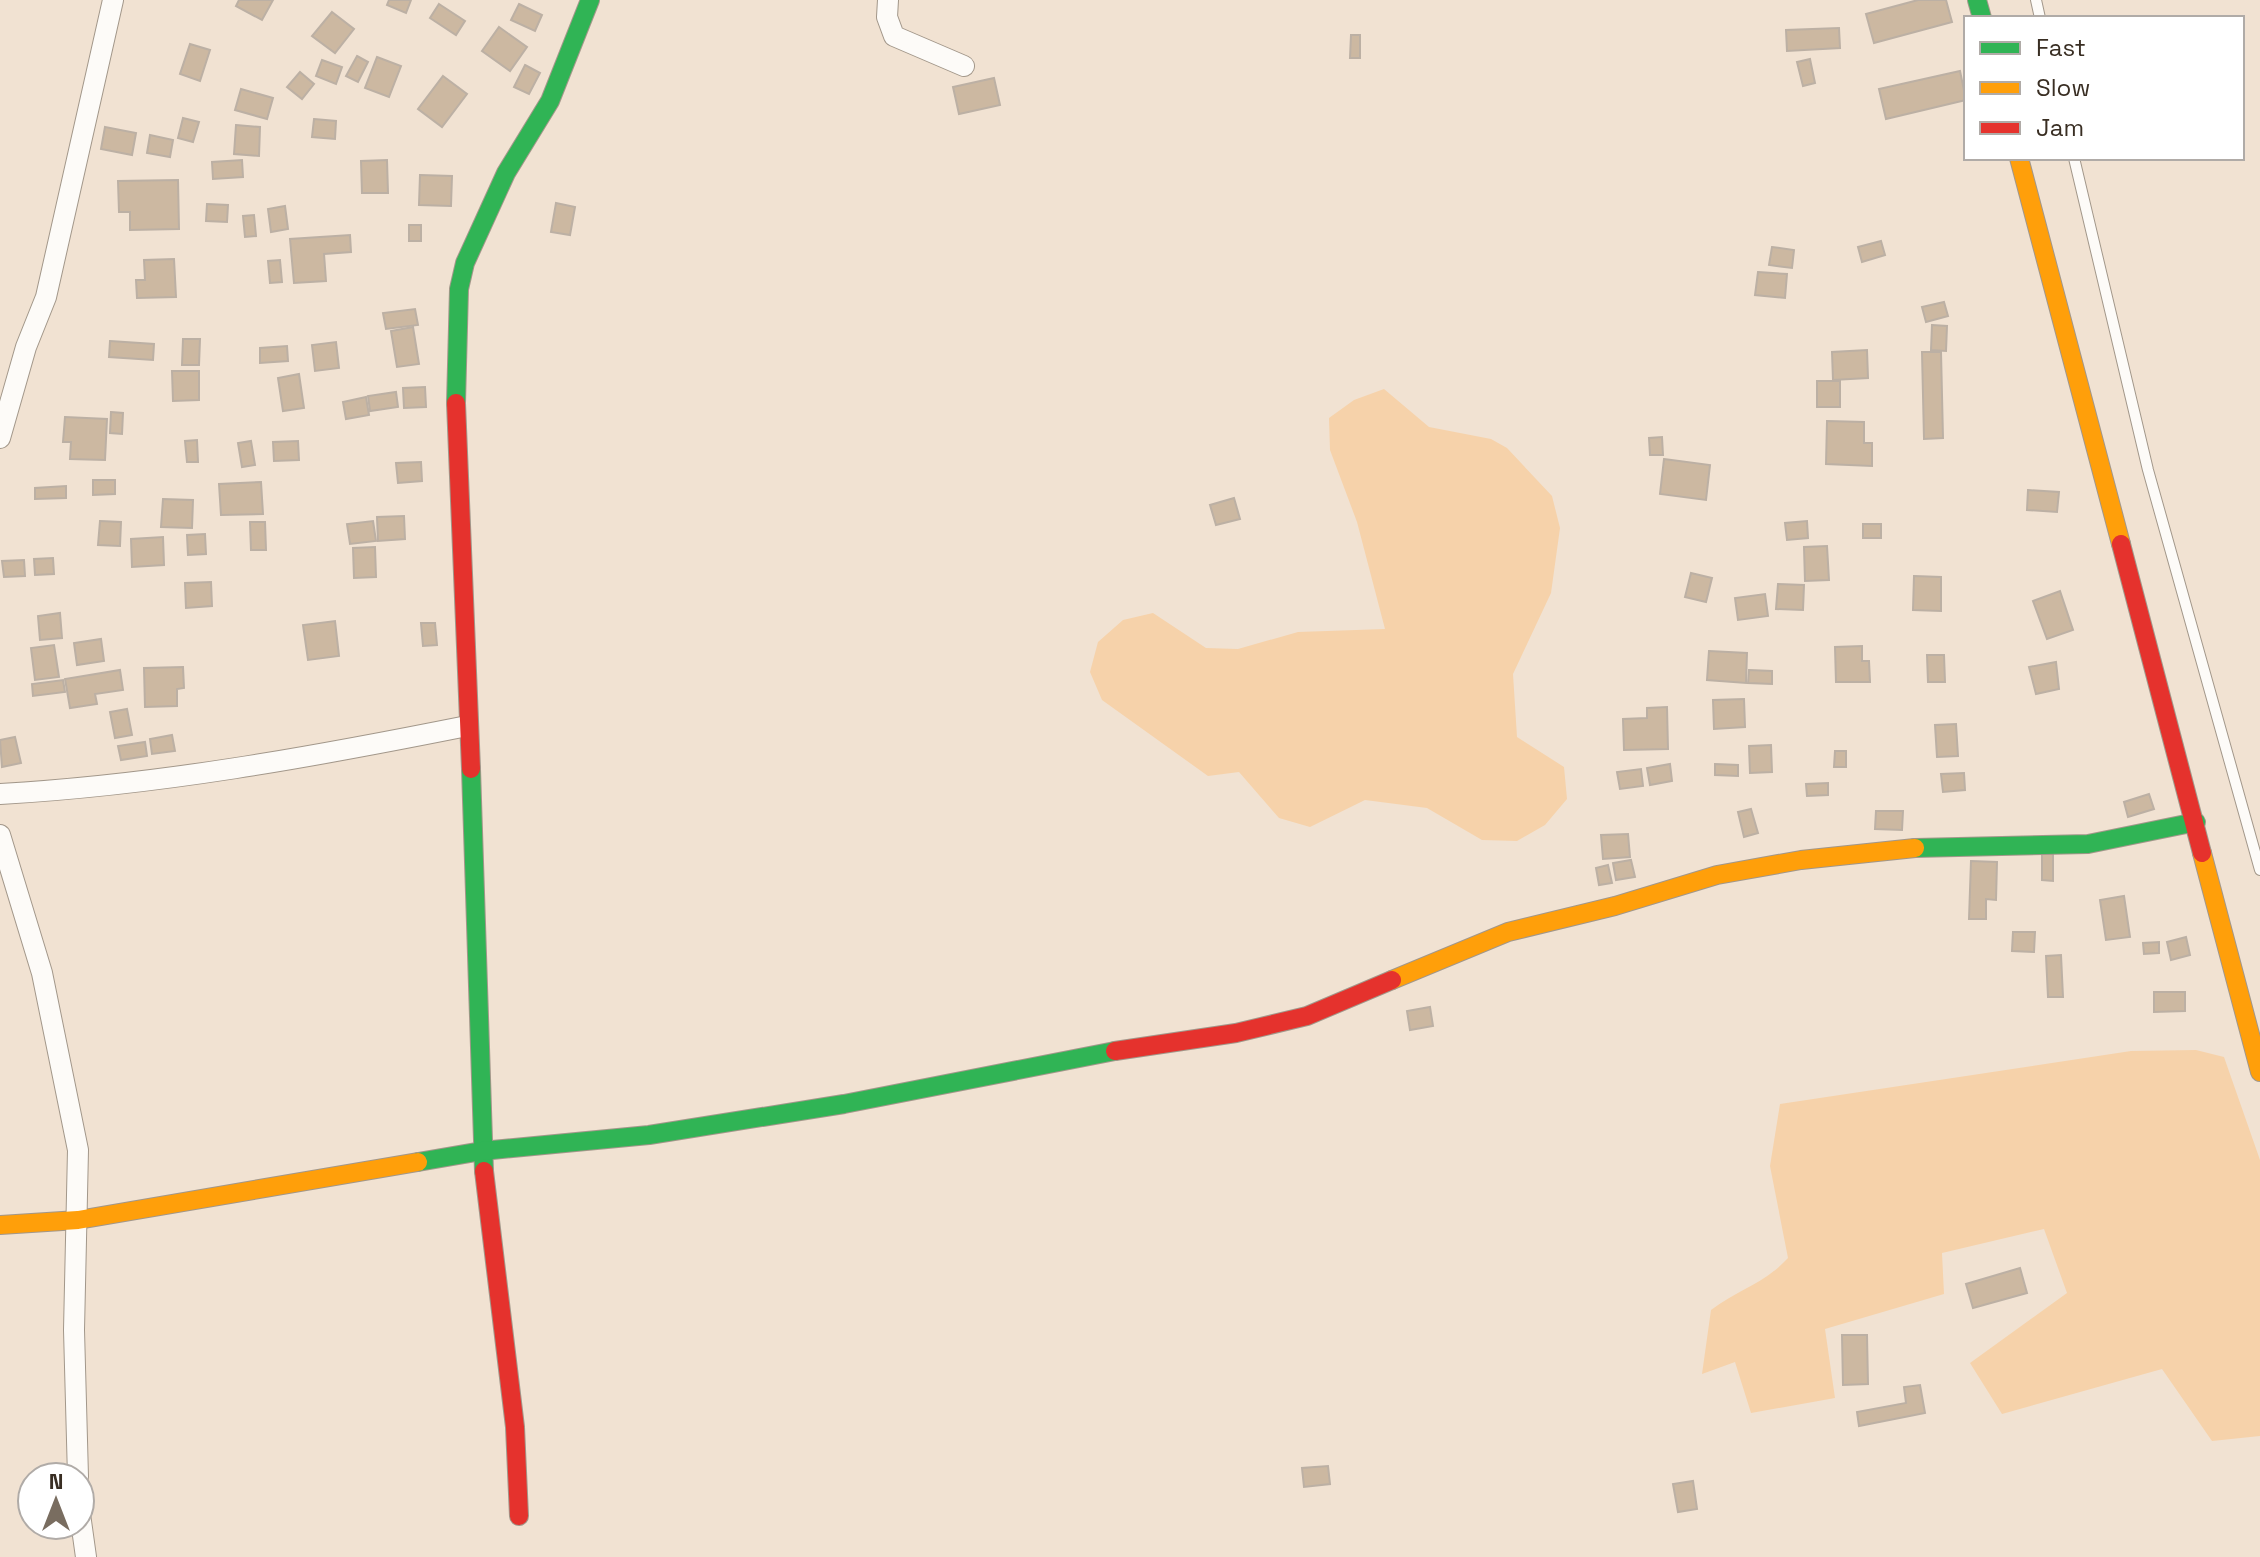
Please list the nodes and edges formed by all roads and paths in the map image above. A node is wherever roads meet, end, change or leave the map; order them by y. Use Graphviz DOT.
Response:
graph roads {
  1 [pos="113,0"];
  2 [pos="590,0"];
  3 [pos="888,0"];
  4 [pos="964,66"];
  5 [pos="2020,160"];
  6 [pos="2074,160"];
  7 [pos="0,438"];
  8 [pos="467,726"];
  9 [pos="0,794"];
  10 [pos="2196,822"];
  11 [pos="0,835"];
  12 [pos="2260,870"];
  13 [pos="2260,1072"];
  14 [pos="482,1151"];
  15 [pos="78,1220"];
  16 [pos="0,1225"];
  17 [pos="78,1461"];
  18 [pos="519,1516"];
  1 -- 7 [label="street"];
  2 -- 8 [label="street"];
  3 -- 4 [label="street"];
  5 -- 10 [label="street"];
  6 -- 12 [label="lane"];
  8 -- 9 [label="street"];
  8 -- 14 [label="street"];
  10 -- 13 [label="street"];
  10 -- 14 [label="street"];
  11 -- 15 [label="street"];
  14 -- 15 [label="street"];
  14 -- 18 [label="street"];
  15 -- 16 [label="street"];
  15 -- 17 [label="street"];
}
